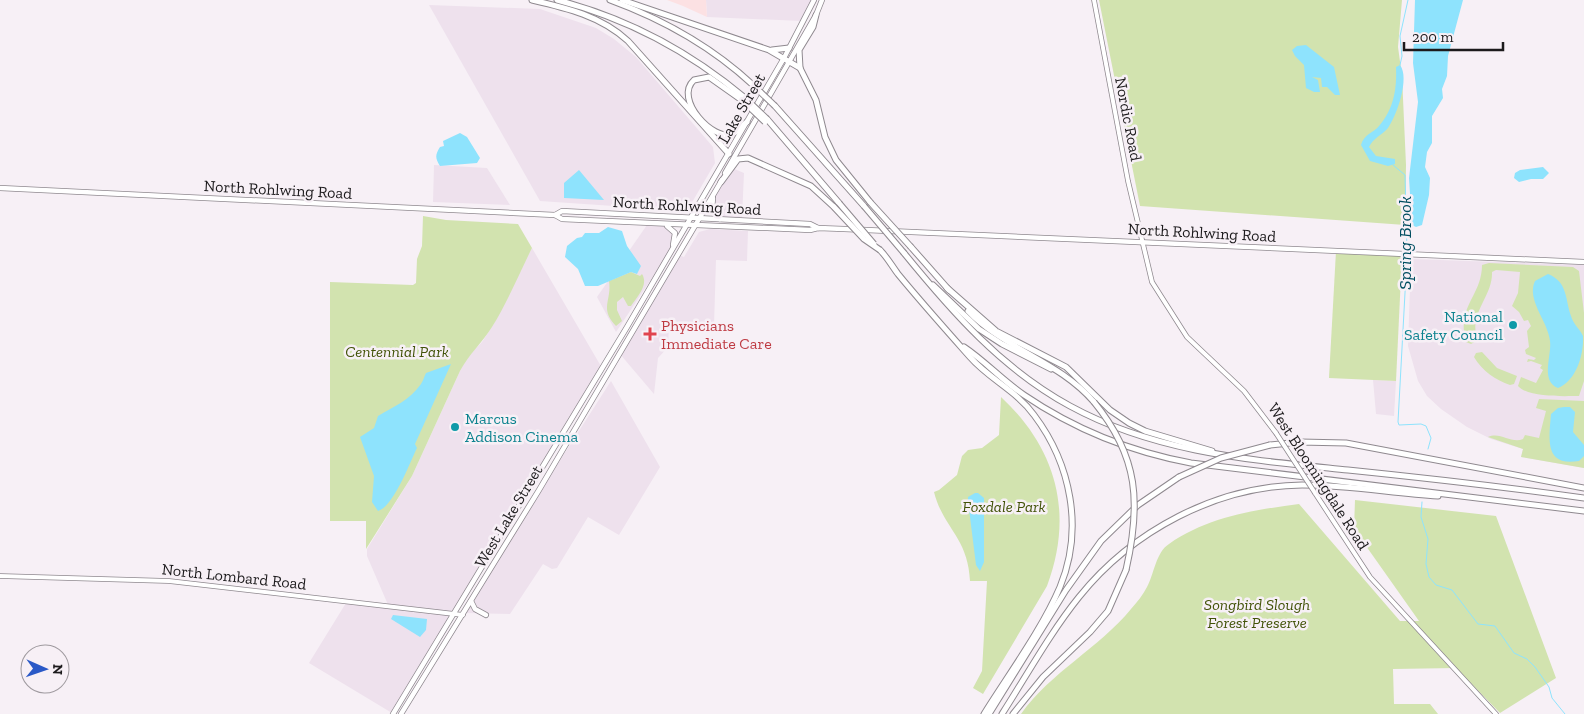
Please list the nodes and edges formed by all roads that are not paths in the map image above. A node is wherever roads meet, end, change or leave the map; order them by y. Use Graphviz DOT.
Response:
graph roads {
  1 [pos="532,0"];
  2 [pos="557,0"];
  3 [pos="610,0"];
  4 [pos="622,0"];
  5 [pos="814,0"];
  6 [pos="822,0"];
  7 [pos="1094,0"];
  8 [pos="816,15"];
  9 [pos="789,48"];
  10 [pos="769,50"];
  11 [pos="787,59"];
  12 [pos="800,68"];
  13 [pos="744,100"];
  14 [pos="747,122"];
  15 [pos="742,144"];
  16 [pos="728,154"];
  17 [pos="721,182"];
  18 [pos="0,188"];
  19 [pos="715,192"];
  20 [pos="836,205"];
  21 [pos="555,215"];
  22 [pos="690,218"];
  23 [pos="700,218"];
  24 [pos="720,219"];
  25 [pos="662,224"];
  26 [pos="685,226"];
  27 [pos="696,226"];
  28 [pos="818,228"];
  29 [pos="1143,242"];
  30 [pos="672,248"];
  31 [pos="1584,262"];
  32 [pos="926,280"];
  33 [pos="947,288"];
  34 [pos="964,348"];
  35 [pos="1058,372"];
  36 [pos="1239,458"];
  37 [pos="1584,488"];
  38 [pos="1478,498"];
  39 [pos="1584,498"];
  40 [pos="1584,511"];
  41 [pos="0,576"];
  42 [pos="471,601"];
  43 [pos="454,615"];
  44 [pos="464,615"];
  45 [pos="486,615"];
  46 [pos="394,714"];
  47 [pos="400,714"];
  48 [pos="984,714"];
  49 [pos="989,714"];
  50 [pos="1002,714"];
  51 [pos="1013,714"];
  52 [pos="1496,714"];
  1 -- 16 [label="highway"];
  2 -- 13 [label="highway"];
  3 -- 32 [label="highway, bridge"];
  4 -- 10 [label="highway"];
  5 -- 9 [label="main road, Lake Street"];
  6 -- 8 [label="main road, Lake Street"];
  7 -- 29 [label="street, Nordic Road"];
  8 -- 11 [label="main road, Lake Street"];
  8 -- 12 [label="highway"];
  9 -- 10 [label="highway"];
  9 -- 11 [label="main road, Lake Street"];
  10 -- 11 [label="highway"];
  11 -- 12 [label="highway"];
  11 -- 14 [label="main road, Lake Street"];
  11 -- 15 [label="main road, Lake Street"];
  12 -- 33 [label="highway, bridge"];
  13 -- 14 [label="highway"];
  13 -- 20 [label="highway, bridge"];
  14 -- 16 [label="main road, Lake Street"];
  15 -- 16 [label="main road"];
  15 -- 17 [label="main road, Lake Street"];
  16 -- 22 [label="main road, Lake Street"];
  17 -- 19 [label="main road, Lake Street"];
  17 -- 20 [label="highway"];
  18 -- 21 [label="main road, North Rohlwing Road"];
  19 -- 23 [label="main road, Lake Street"];
  19 -- 24 [label="main road"];
  20 -- 34 [label="highway, bridge"];
  21 -- 22 [label="main road, North Rohlwing Road"];
  21 -- 25 [label="main road, North Rohlwing Road"];
  22 -- 23 [label="main road, North Rohlwing Road"];
  22 -- 26 [label="main road, Lake Street"];
  23 -- 24 [label="main road, North Rohlwing Road"];
  23 -- 27 [label="main road, Lake Street"];
  24 -- 28 [label="main road, North Rohlwing Road"];
  25 -- 26 [label="main road, North Rohlwing Road"];
  25 -- 30 [label="main road"];
  26 -- 27 [label="main road, North Rohlwing Road"];
  26 -- 30 [label="main road, West Lake Street"];
  27 -- 28 [label="main road, North Rohlwing Road"];
  27 -- 42 [label="main road, West Lake Street"];
  28 -- 29 [label="main road, North Rohlwing Road"];
  29 -- 31 [label="main road, North Rohlwing Road"];
  29 -- 52 [label="street, West Bloomingdale Road, bridge"];
  30 -- 43 [label="main road, West Lake Street"];
  32 -- 35 [label="highway"];
  32 -- 36 [label="highway"];
  33 -- 35 [label="highway"];
  33 -- 36 [label="highway"];
  34 -- 38 [label="highway"];
  34 -- 48 [label="highway"];
  35 -- 51 [label="highway, bridge"];
  36 -- 39 [label="highway"];
  37 -- 49 [label="highway, bridge"];
  38 -- 40 [label="highway"];
  38 -- 50 [label="highway"];
  41 -- 43 [label="street, North Lombard Road"];
  42 -- 44 [label="main road, West Lake Street"];
  42 -- 45 [label="main road"];
  43 -- 44 [label="street, North Lombard Road"];
  43 -- 46 [label="main road, West Lake Street"];
  44 -- 47 [label="main road, West Lake Street"];
}
